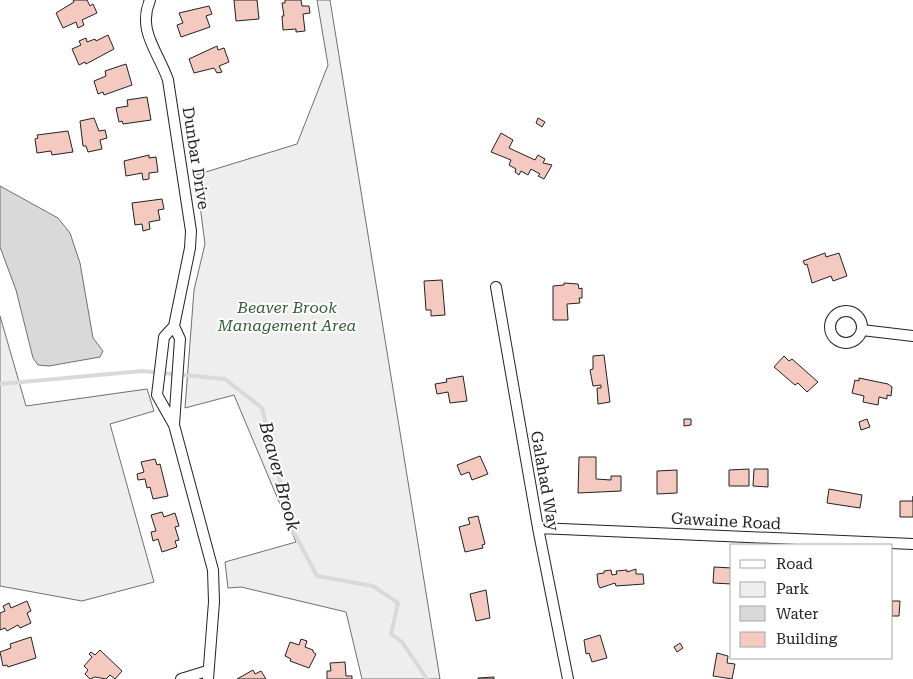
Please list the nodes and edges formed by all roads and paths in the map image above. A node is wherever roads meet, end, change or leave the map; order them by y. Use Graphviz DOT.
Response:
graph roads {
  1 [pos="150,0"];
  2 [pos="496,287"];
  3 [pos="174,326"];
  4 [pos="862,330"];
  5 [pos="913,336"];
  6 [pos="174,425"];
  7 [pos="538,528"];
  8 [pos="913,544"];
  9 [pos="208,675"];
  10 [pos="181,679"];
  11 [pos="568,679"];
  1 -- 3 [label="street, Dunbar Drive"];
  2 -- 7 [label="street, Galahad Way"];
  3 -- 6 [label="street, Dunbar Drive"];
  3 -- 6 [label="street, Dunbar Drive"];
  4 -- 5 [label="street"];
  6 -- 9 [label="street, Dunbar Drive"];
  7 -- 8 [label="street, Gawaine Road"];
  7 -- 11 [label="street, Galahad Way"];
  9 -- 10 [label="street"];
}
